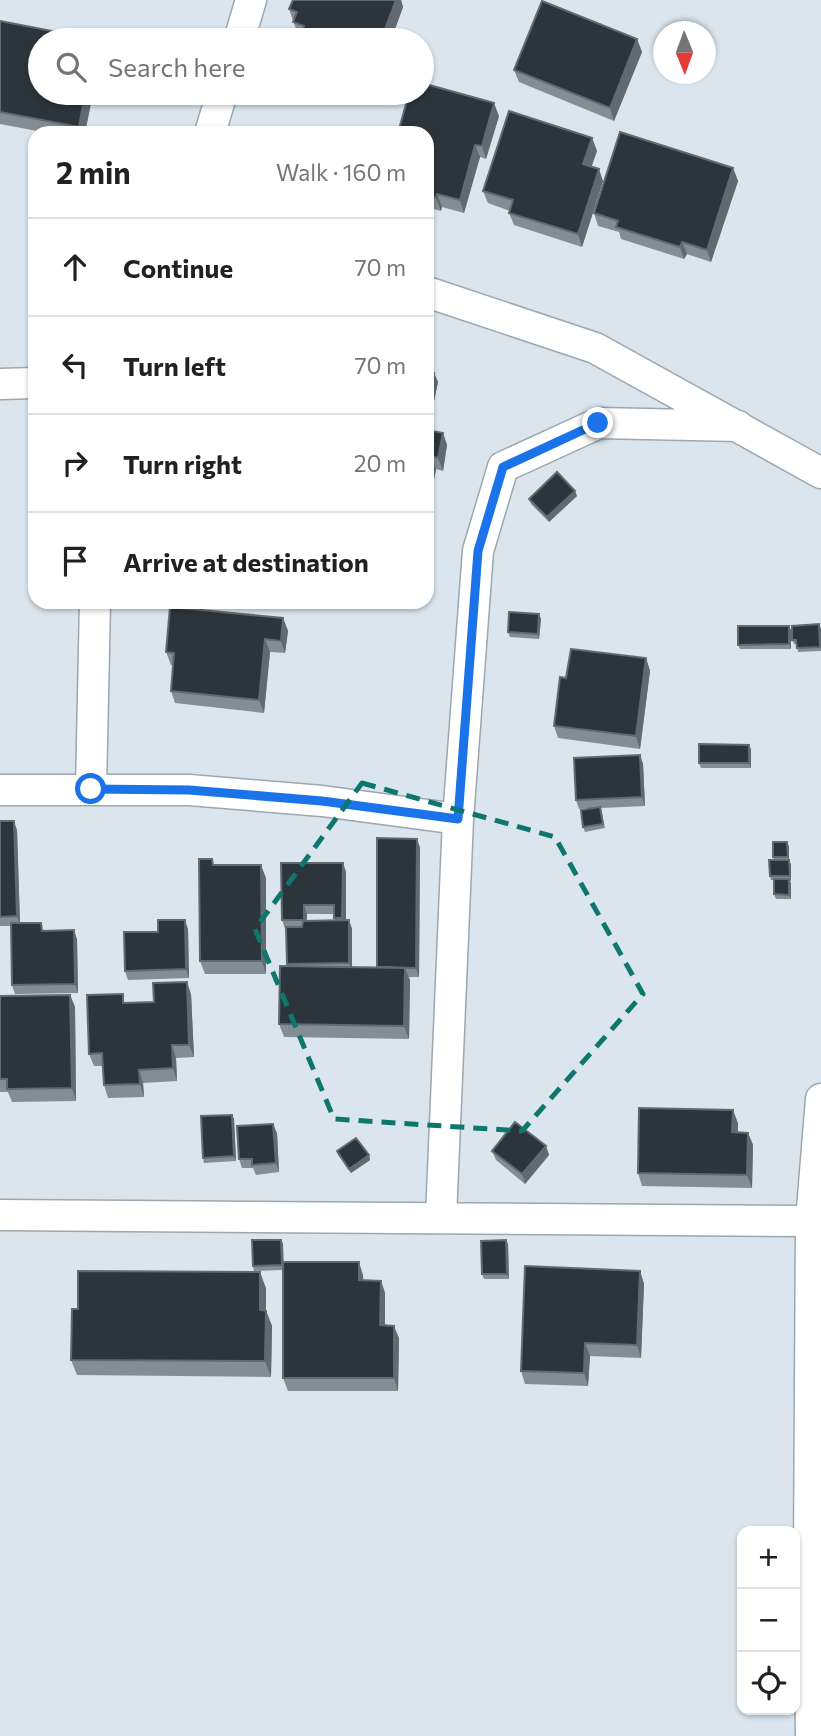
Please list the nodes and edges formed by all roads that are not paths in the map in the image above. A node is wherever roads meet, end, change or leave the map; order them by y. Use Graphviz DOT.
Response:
graph roads {
  1 [pos="251,0"];
  2 [pos="243,28"];
  3 [pos="218,105"];
  4 [pos="212,126"];
  5 [pos="434,294"];
  6 [pos="28,383"];
  7 [pos="0,384"];
  8 [pos="738,426"];
  9 [pos="821,473"];
  10 [pos="95,609"];
  11 [pos="91,789"];
  12 [pos="0,790"];
  13 [pos="458,819"];
  14 [pos="821,1099"];
  15 [pos="0,1215"];
  16 [pos="441,1217"];
  17 [pos="811,1222"];
  18 [pos="815,1554"];
  19 [pos="811,1736"];
  1 -- 2 [label="street"];
  3 -- 4 [label="street"];
  5 -- 8 [label="street"];
  6 -- 7 [label="street"];
  8 -- 9 [label="street"];
  8 -- 13 [label="street"];
  10 -- 11 [label="street"];
  11 -- 12 [label="street"];
  11 -- 13 [label="street"];
  13 -- 16 [label="street"];
  14 -- 17 [label="street"];
  15 -- 16 [label="street"];
  16 -- 17 [label="street"];
  17 -- 18 [label="street"];
  18 -- 19 [label="street"];
}
